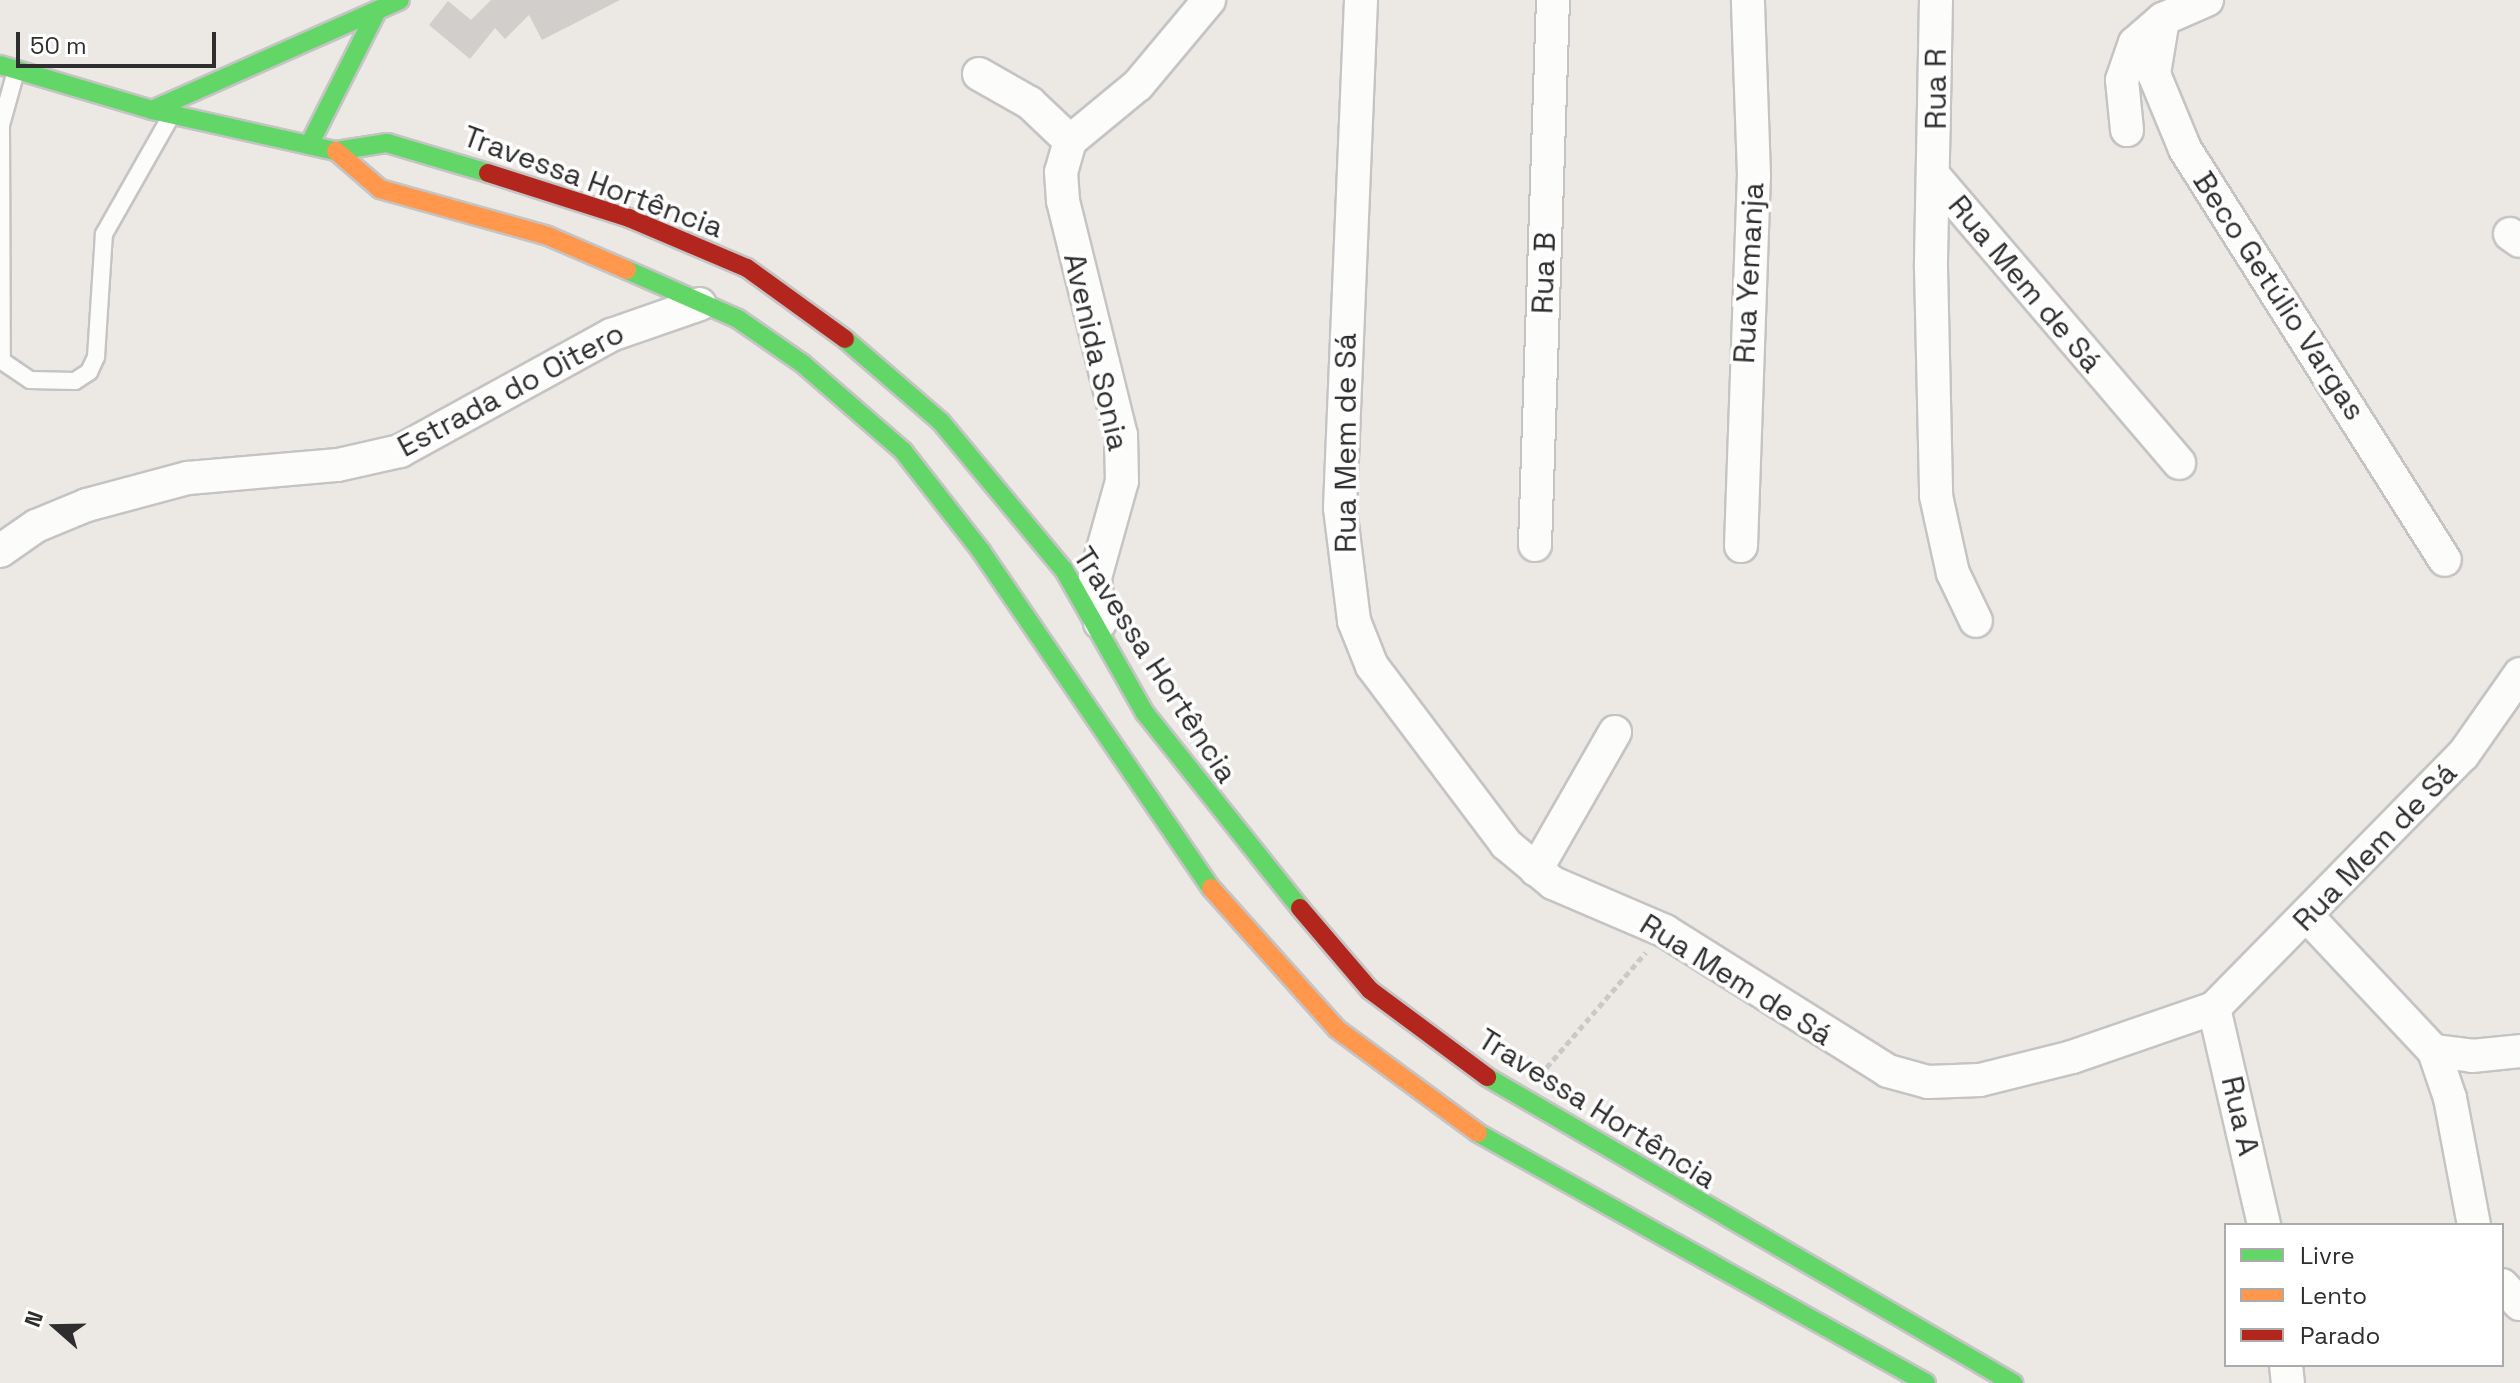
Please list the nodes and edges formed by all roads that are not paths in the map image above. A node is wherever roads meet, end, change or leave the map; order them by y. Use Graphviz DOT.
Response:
graph roads {
  1 [pos="340,0"];
  2 [pos="1209,0"];
  3 [pos="1361,0"];
  4 [pos="1553,0"];
  5 [pos="1748,0"];
  6 [pos="1936,0"];
  7 [pos="2207,0"];
  8 [pos="389,5"];
  9 [pos="2163,19"];
  10 [pos="8,68"];
  11 [pos="979,74"];
  12 [pos="152,110"];
  13 [pos="172,115"];
  14 [pos="2127,130"];
  15 [pos="1070,141"];
  16 [pos="309,145"];
  17 [pos="336,151"];
  18 [pos="1935,177"];
  19 [pos="700,304"];
  20 [pos="2179,463"];
  21 [pos="1535,545"];
  22 [pos="1741,546"];
  23 [pos="0,551"];
  24 [pos="2445,560"];
  25 [pos="1976,621"];
  26 [pos="2520,674"];
  27 [pos="1145,713"];
  28 [pos="1615,732"];
  29 [pos="1536,870"];
  30 [pos="2308,917"];
  31 [pos="2214,1008"];
  32 [pos="2434,1051"];
  33 [pos="2520,1051"];
  34 [pos="2264,1223"];
  35 [pos="2474,1223"];
  36 [pos="2504,1287"];
  37 [pos="2520,1304"];
  38 [pos="1926,1383"];
  39 [pos="2013,1383"];
  1 -- 8 [label="street"];
  2 -- 15 [label="street"];
  3 -- 29 [label="street, Rua Mem de Sá"];
  4 -- 21 [label="street, Rua B"];
  5 -- 22 [label="street, Rua Yemanja"];
  6 -- 18 [label="street, Rua R"];
  7 -- 9 [label="street"];
  8 -- 12 [label="main road"];
  8 -- 16 [label="main road"];
  9 -- 14 [label="street"];
  9 -- 24 [label="street, Beco Getúlio Vargas"];
  10 -- 12 [label="main road, Travessa Hortência"];
  10 -- 13 [label="lane"];
  11 -- 15 [label="street"];
  12 -- 13 [label="main road, Travessa Hortência"];
  13 -- 16 [label="main road, Travessa Hortência"];
  15 -- 27 [label="street, Avenida Sonia"];
  16 -- 17 [label="main road, Travessa Hortência"];
  17 -- 19 [label="main road, Travessa Hortência"];
  17 -- 27 [label="main road, Travessa Hortência"];
  18 -- 20 [label="street, Rua Mem de Sá"];
  18 -- 25 [label="street"];
  19 -- 23 [label="street, Estrada do Oitero"];
  19 -- 38 [label="main road, Travessa Hortência"];
  26 -- 30 [label="street, Rua Mem de Sá"];
  27 -- 39 [label="main road, Travessa Hortência"];
  28 -- 29 [label="street"];
  29 -- 31 [label="street, Rua Mem de Sá"];
  30 -- 31 [label="street, Rua Mem de Sá"];
  30 -- 32 [label="street"];
  31 -- 34 [label="street, Rua A"];
  32 -- 33 [label="street"];
  32 -- 35 [label="street"];
  36 -- 37 [label="street"];
}
